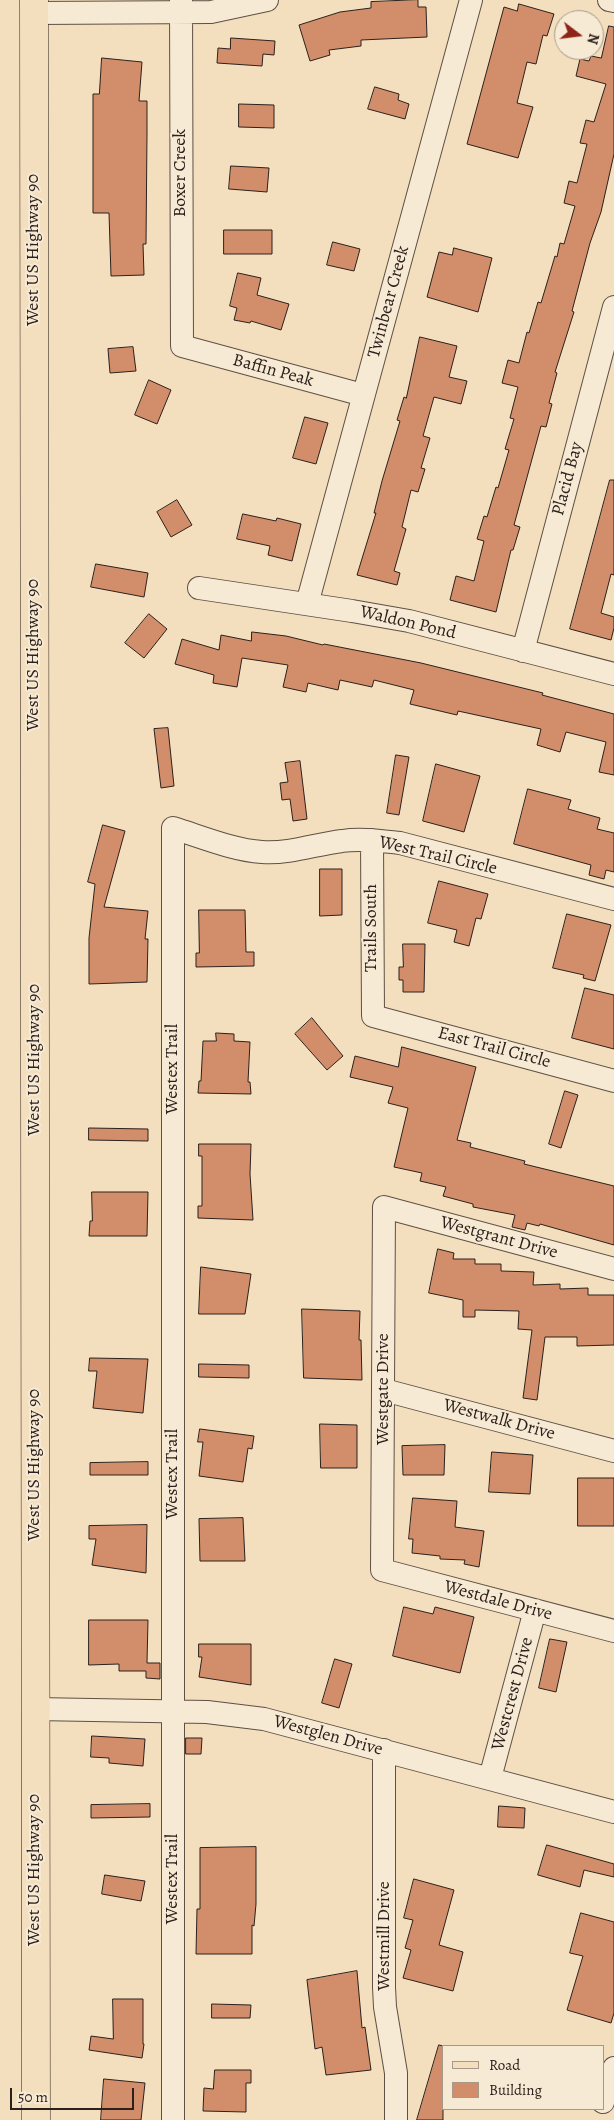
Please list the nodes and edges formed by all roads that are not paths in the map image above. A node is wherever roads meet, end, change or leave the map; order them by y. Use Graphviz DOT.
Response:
graph roads {
  1 [pos="267,0"];
  2 [pos="471,0"];
  3 [pos="609,0"];
  4 [pos="614,1"];
  5 [pos="181,6"];
  6 [pos="34,7"];
  7 [pos="614,308"];
  8 [pos="182,346"];
  9 [pos="363,395"];
  10 [pos="199,588"];
  11 [pos="307,604"];
  12 [pos="523,651"];
  13 [pos="614,674"];
  14 [pos="173,828"];
  15 [pos="372,840"];
  16 [pos="614,899"];
  17 [pos="373,1016"];
  18 [pos="614,1081"];
  19 [pos="384,1207"];
  20 [pos="614,1269"];
  21 [pos="384,1390"];
  22 [pos="614,1451"];
  23 [pos="382,1570"];
  24 [pos="535,1610"];
  25 [pos="614,1631"];
  26 [pos="35,1709"];
  27 [pos="173,1712"];
  28 [pos="384,1750"];
  29 [pos="490,1778"];
  30 [pos="614,1812"];
  31 [pos="614,2068"];
  32 [pos="604,2099"];
  33 [pos="36,2120"];
  34 [pos="173,2120"];
  35 [pos="396,2120"];
  1 -- 5 [label="street"];
  2 -- 9 [label="street, Twinbear Creek"];
  3 -- 4 [label="street"];
  5 -- 6 [label="street"];
  5 -- 8 [label="street, Boxer Creek"];
  6 -- 26 [label="main road, West US Highway 90"];
  7 -- 12 [label="street, Placid Bay"];
  8 -- 9 [label="street, Baffin Peak"];
  9 -- 11 [label="street, Twinbear Creek"];
  10 -- 11 [label="street, Waldon Pond"];
  11 -- 12 [label="street, Waldon Pond"];
  12 -- 13 [label="street, Waldon Pond"];
  14 -- 15 [label="street, West Trail Circle"];
  14 -- 27 [label="street, Westex Trail"];
  15 -- 16 [label="street, West Trail Circle"];
  15 -- 17 [label="street, Trails South"];
  17 -- 18 [label="street, East Trail Circle"];
  19 -- 20 [label="street, Westgrant Drive"];
  19 -- 21 [label="street, Westgate Drive"];
  21 -- 22 [label="street, Westwalk Drive"];
  21 -- 23 [label="street, Westgate Drive"];
  23 -- 24 [label="street, Westdale Drive"];
  24 -- 25 [label="street, Westdale Drive"];
  24 -- 29 [label="street, Westcrest Drive"];
  26 -- 27 [label="street, Westglen Drive"];
  26 -- 33 [label="main road, West US Highway 90"];
  27 -- 28 [label="street, Westglen Drive"];
  27 -- 34 [label="street, Westex Trail"];
  28 -- 29 [label="street, Westglen Drive"];
  28 -- 35 [label="street, Westmill Drive"];
  29 -- 30 [label="street, Westglen Drive"];
  31 -- 32 [label="street"];
}
